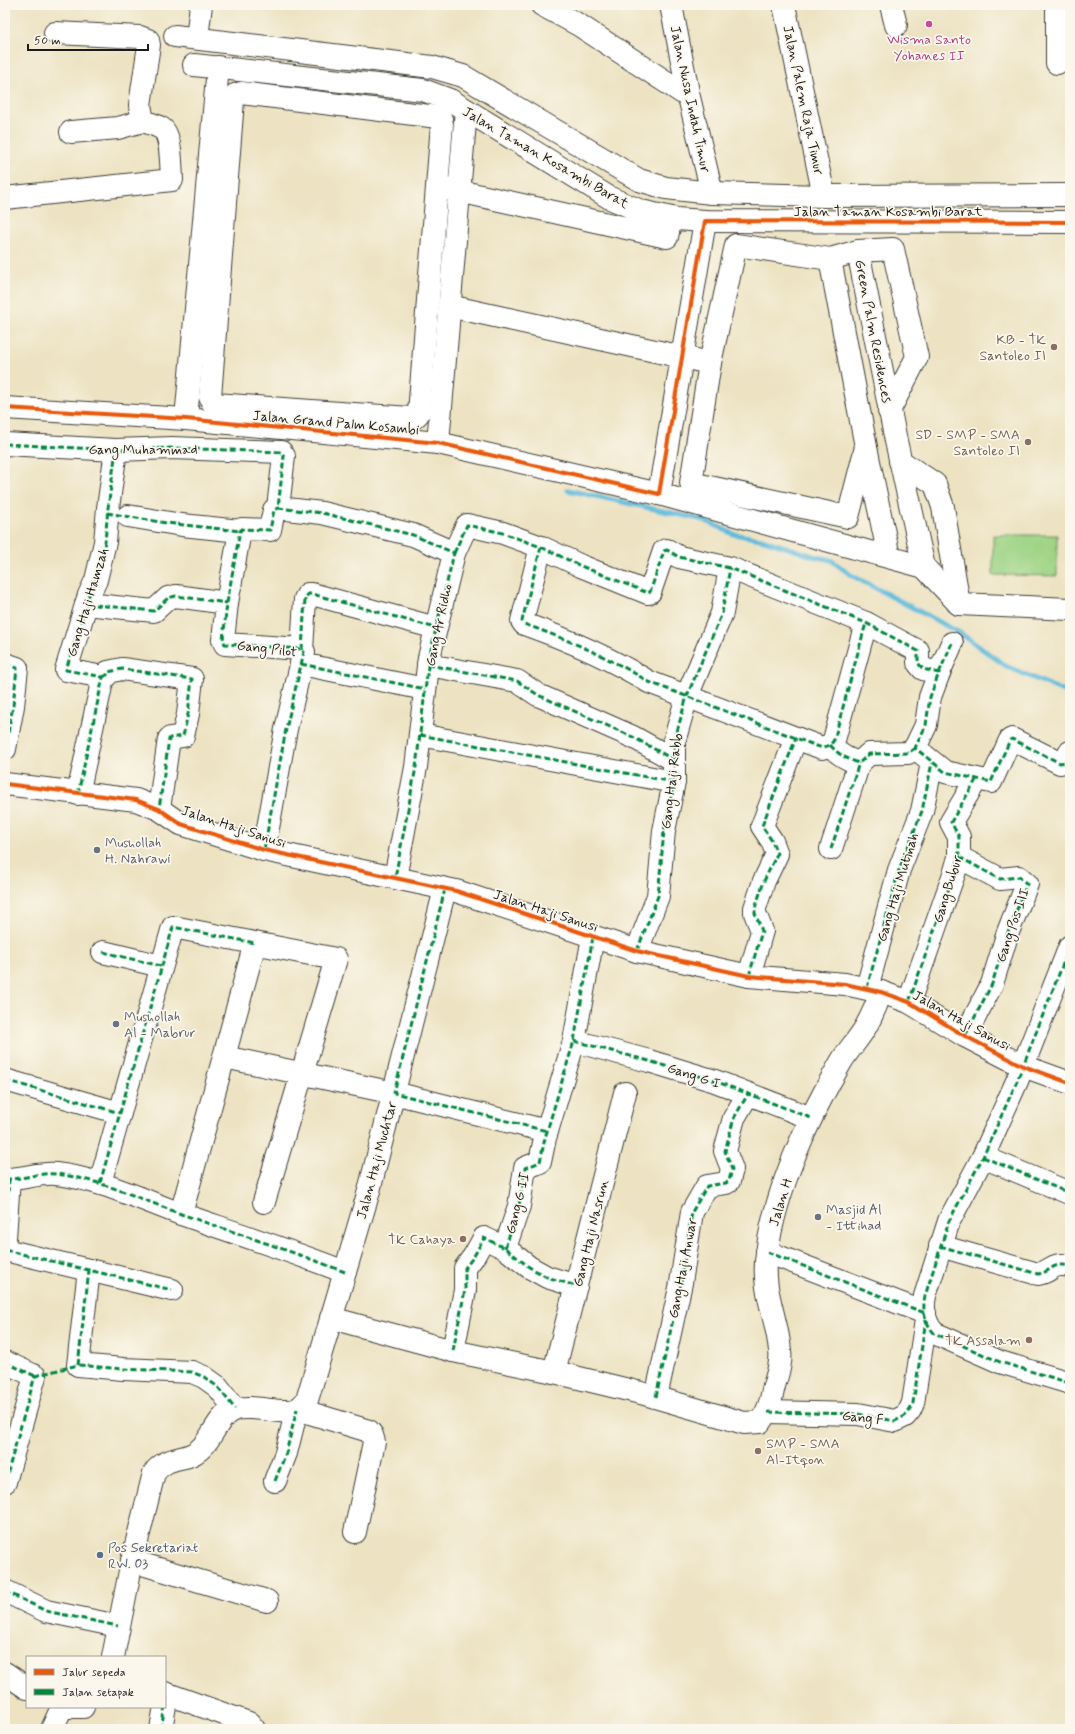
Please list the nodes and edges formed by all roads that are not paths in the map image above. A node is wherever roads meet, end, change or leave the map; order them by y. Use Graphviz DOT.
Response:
graph roads {
  1 [pos="542,5"];
  2 [pos="671,5"];
  3 [pos="784,5"];
  4 [pos="1057,5"];
  5 [pos="578,15"];
  6 [pos="199,23"];
  7 [pos="54,33"];
  8 [pos="176,36"];
  9 [pos="1057,63"];
  10 [pos="194,65"];
  11 [pos="218,67"];
  12 [pos="689,97"];
  13 [pos="466,110"];
  14 [pos="143,121"];
  15 [pos="71,132"];
  16 [pos="437,186"];
  17 [pos="459,190"];
  18 [pos="712,193"];
  19 [pos="1070,195"];
  20 [pos="824,196"];
  21 [pos="5,198"];
  22 [pos="671,218"];
  23 [pos="705,221"];
  24 [pos="1070,222"];
  25 [pos="858,251"];
  26 [pos="830,259"];
  27 [pos="449,306"];
  28 [pos="681,357"];
  29 [pos="710,363"];
  30 [pos="5,408"];
  31 [pos="889,410"];
  32 [pos="186,419"];
  33 [pos="438,443"];
  34 [pos="5,444"];
  35 [pos="866,448"];
  36 [pos="116,450"];
  37 [pos="898,451"];
  38 [pos="659,494"];
  39 [pos="278,508"];
  40 [pos="115,514"];
  41 [pos="240,531"];
  42 [pos="541,547"];
  43 [pos="454,553"];
  44 [pos="889,557"];
  45 [pos="924,567"];
  46 [pos="730,568"];
  47 [pos="227,602"];
  48 [pos="86,604"];
  49 [pos="959,604"];
  50 [pos="1070,609"];
  51 [pos="866,623"];
  52 [pos="436,628"];
  53 [pos="952,643"];
  54 [pos="302,657"];
  55 [pos="5,664"];
  56 [pos="428,665"];
  57 [pos="939,673"];
  58 [pos="103,677"];
  59 [pos="426,690"];
  60 [pos="687,696"];
  61 [pos="420,735"];
  62 [pos="796,738"];
  63 [pos="830,745"];
  64 [pos="916,748"];
  65 [pos="5,749"];
  66 [pos="1070,752"];
  67 [pos="674,760"];
  68 [pos="859,763"];
  69 [pos="932,763"];
  70 [pos="976,780"];
  71 [pos="674,782"];
  72 [pos="5,784"];
  73 [pos="78,794"];
  74 [pos="159,809"];
  75 [pos="831,849"];
  76 [pos="264,850"];
  77 [pos="958,857"];
  78 [pos="395,878"];
  79 [pos="445,889"];
  80 [pos="593,936"];
  81 [pos="255,943"];
  82 [pos="1070,946"];
  83 [pos="637,951"];
  84 [pos="103,952"];
  85 [pos="161,966"];
  86 [pos="749,976"];
  87 [pos="874,990"];
  88 [pos="909,1002"];
  89 [pos="965,1036"];
  90 [pos="574,1041"];
  91 [pos="224,1057"];
  92 [pos="1023,1066"];
  93 [pos="301,1074"];
  94 [pos="5,1080"];
  95 [pos="1070,1083"];
  96 [pos="394,1093"];
  97 [pos="625,1093"];
  98 [pos="748,1094"];
  99 [pos="120,1113"];
  100 [pos="810,1118"];
  101 [pos="548,1131"];
  102 [pos="983,1157"];
  103 [pos="7,1179"];
  104 [pos="100,1183"];
  105 [pos="1069,1193"];
  106 [pos="264,1202"];
  107 [pos="181,1214"];
  108 [pos="5,1238"];
  109 [pos="940,1246"];
  110 [pos="505,1248"];
  111 [pos="5,1250"];
  112 [pos="767,1252"];
  113 [pos="1070,1266"];
  114 [pos="89,1270"];
  115 [pos="345,1272"];
  116 [pos="576,1286"];
  117 [pos="172,1290"];
  118 [pos="925,1317"];
  119 [pos="331,1318"];
  120 [pos="453,1351"];
  121 [pos="5,1362"];
  122 [pos="554,1372"];
  123 [pos="1070,1383"];
  124 [pos="656,1397"];
  125 [pos="235,1409"];
  126 [pos="297,1409"];
  127 [pos="760,1418"];
  128 [pos="275,1481"];
  129 [pos="5,1482"];
  130 [pos="355,1532"];
  131 [pos="132,1561"];
  132 [pos="5,1591"];
  133 [pos="267,1601"];
  134 [pos="118,1626"];
  135 [pos="113,1656"];
  136 [pos="5,1674"];
  137 [pos="26,1687"];
  138 [pos="166,1693"];
  139 [pos="62,1708"];
  140 [pos="164,1708"];
  141 [pos="52,1729"];
  142 [pos="161,1729"];
  143 [pos="254,1729"];
  1 -- 5 [label="street"];
  2 -- 12 [label="street, Jalan Nusa Indah Timur"];
  3 -- 20 [label="street, Jalan Palem Raja Timur"];
  4 -- 9 [label="street"];
  5 -- 12 [label="street"];
  6 -- 8 [label="street, Jalan Taman Kosambi Barat"];
  6 -- 18 [label="street, Jalan Taman Kosambi Barat"];
  7 -- 14 [label="street"];
  10 -- 11 [label="street, Jalan Taman Kosambi Barat"];
  11 -- 13 [label="street, Jalan Taman Kosambi Barat"];
  11 -- 32 [label="street"];
  12 -- 18 [label="street, Jalan Nusa Indah Timur"];
  13 -- 17 [label="street"];
  13 -- 22 [label="street, Jalan Taman Kosambi Barat"];
  14 -- 15 [label="street"];
  14 -- 21 [label="street"];
  16 -- 16 [label="street"];
  16 -- 17 [label="street"];
  17 -- 22 [label="street"];
  17 -- 27 [label="street"];
  18 -- 20 [label="street, Jalan Taman Kosambi Barat"];
  19 -- 20 [label="street, Jalan Taman Kosambi Barat"];
  22 -- 23 [label="street, Jalan Taman Kosambi Barat"];
  23 -- 24 [label="street, Jalan Taman Kosambi Barat"];
  23 -- 28 [label="street"];
  25 -- 26 [label="street, Green Palm Residences"];
  25 -- 31 [label="street, Green Palm Residences"];
  25 -- 31 [label="street"];
  26 -- 29 [label="street"];
  26 -- 35 [label="street, Green Palm Residences"];
  27 -- 28 [label="street"];
  27 -- 33 [label="street"];
  28 -- 29 [label="street"];
  28 -- 38 [label="street"];
  29 -- 35 [label="street, Green Palm Residences"];
  30 -- 32 [label="street, Jalan Grand Palm Kosambi"];
  31 -- 37 [label="street, Green Palm Residences"];
  32 -- 33 [label="street, Jalan Grand Palm Kosambi"];
  33 -- 38 [label="street, Jalan Grand Palm Kosambi"];
  34 -- 36 [label="street, Gang Muhammad"];
  35 -- 37 [label="street"];
  35 -- 44 [label="street, Green Palm Residences"];
  36 -- 39 [label="street, Gang Muhammad"];
  36 -- 40 [label="street, Gang Haji Hamzah"];
  37 -- 45 [label="street, Green Palm Residences"];
  37 -- 49 [label="street"];
  38 -- 44 [label="street"];
  39 -- 41 [label="street"];
  39 -- 43 [label="street"];
  40 -- 41 [label="street"];
  40 -- 48 [label="street, Gang Haji Hamzah"];
  41 -- 47 [label="street, Gang Pilot"];
  42 -- 43 [label="street, Gang Ar Ridho"];
  42 -- 46 [label="street"];
  42 -- 60 [label="street"];
  43 -- 52 [label="street, Gang Ar Ridho"];
  44 -- 45 [label="street"];
  45 -- 49 [label="street"];
  46 -- 51 [label="street"];
  46 -- 60 [label="street, Gang Haji Rabb"];
  47 -- 48 [label="street"];
  47 -- 54 [label="street, Gang Pilot"];
  48 -- 58 [label="street, Gang Haji Hamzah"];
  49 -- 50 [label="street"];
  51 -- 57 [label="street"];
  51 -- 63 [label="street"];
  52 -- 54 [label="street"];
  52 -- 56 [label="street, Gang Ar Ridho"];
  53 -- 57 [label="street"];
  54 -- 59 [label="street"];
  54 -- 76 [label="street, Gang Pilot"];
  55 -- 65 [label="street"];
  56 -- 59 [label="street, Gang Ar Ridho"];
  56 -- 67 [label="street"];
  57 -- 64 [label="street"];
  58 -- 73 [label="street"];
  58 -- 74 [label="street"];
  59 -- 61 [label="street, Gang Ar Ridho"];
  60 -- 62 [label="street"];
  60 -- 67 [label="street, Gang Haji Rabb"];
  61 -- 71 [label="street"];
  61 -- 78 [label="street, Gang Ar Ridho"];
  62 -- 63 [label="street"];
  62 -- 86 [label="street"];
  63 -- 68 [label="street"];
  64 -- 68 [label="street"];
  64 -- 69 [label="street"];
  66 -- 70 [label="street"];
  67 -- 71 [label="street, Gang Haji Rabb"];
  68 -- 75 [label="street"];
  69 -- 70 [label="street"];
  69 -- 87 [label="street, Gang Haji Mutinah"];
  70 -- 77 [label="street, Gang Bubur"];
  71 -- 83 [label="street, Gang Haji Rabb"];
  72 -- 73 [label="street, Jalan Haji Sanusi"];
  73 -- 74 [label="street, Jalan Haji Sanusi"];
  74 -- 76 [label="street, Jalan Haji Sanusi"];
  76 -- 78 [label="street, Jalan Haji Sanusi"];
  77 -- 88 [label="street, Gang Bubur"];
  77 -- 89 [label="street, Gang Pos III"];
  78 -- 79 [label="street, Jalan Haji Sanusi"];
  79 -- 80 [label="street, Jalan Haji Sanusi"];
  79 -- 96 [label="street"];
  80 -- 83 [label="street, Jalan Haji Sanusi"];
  80 -- 90 [label="street, Gang G II"];
  81 -- 85 [label="street"];
  81 -- 91 [label="street"];
  81 -- 93 [label="street"];
  82 -- 92 [label="street, Gang F"];
  83 -- 86 [label="street, Jalan Haji Sanusi"];
  84 -- 85 [label="street"];
  85 -- 99 [label="street"];
  86 -- 87 [label="street, Jalan Haji Sanusi"];
  87 -- 88 [label="street, Jalan Haji Sanusi"];
  87 -- 100 [label="street, Jalan H"];
  88 -- 89 [label="street, Jalan Haji Sanusi"];
  89 -- 92 [label="street, Jalan Haji Sanusi"];
  90 -- 98 [label="street, Gang G I"];
  90 -- 101 [label="street, Gang G II"];
  91 -- 93 [label="street, Jalan Haji Muchtar"];
  91 -- 107 [label="street"];
  92 -- 95 [label="street, Jalan Haji Sanusi"];
  92 -- 102 [label="street, Gang F"];
  93 -- 96 [label="street, Jalan Haji Muchtar"];
  93 -- 106 [label="street"];
  94 -- 99 [label="street"];
  96 -- 101 [label="street"];
  96 -- 115 [label="street, Jalan Haji Muchtar"];
  97 -- 116 [label="street, Gang Haji Nasrun"];
  98 -- 100 [label="street, Gang G I"];
  98 -- 124 [label="street, Gang Haji Anwar"];
  99 -- 104 [label="street"];
  100 -- 112 [label="street, Jalan H"];
  101 -- 110 [label="street, Gang G II"];
  102 -- 105 [label="street"];
  102 -- 109 [label="street, Gang F"];
  103 -- 104 [label="street"];
  103 -- 108 [label="street"];
  104 -- 107 [label="street"];
  107 -- 115 [label="street"];
  109 -- 113 [label="street"];
  109 -- 118 [label="street, Gang F"];
  110 -- 116 [label="street"];
  110 -- 120 [label="street, Gang G II"];
  111 -- 114 [label="street"];
  112 -- 118 [label="street"];
  112 -- 127 [label="street, Jalan H"];
  114 -- 117 [label="street"];
  114 -- 125 [label="street"];
  115 -- 119 [label="street, Jalan Haji Muchtar"];
  116 -- 122 [label="street, Gang Haji Nasrun"];
  118 -- 123 [label="street"];
  118 -- 127 [label="street, Gang F"];
  119 -- 120 [label="street"];
  119 -- 126 [label="street, Jalan Haji Muchtar"];
  120 -- 122 [label="street"];
  121 -- 129 [label="street"];
  122 -- 124 [label="street"];
  124 -- 127 [label="street"];
  125 -- 126 [label="street"];
  125 -- 131 [label="street"];
  126 -- 128 [label="street"];
  126 -- 130 [label="street"];
  131 -- 133 [label="street"];
  131 -- 134 [label="street"];
  132 -- 134 [label="street"];
  134 -- 135 [label="street"];
  136 -- 137 [label="street"];
  138 -- 143 [label="street"];
  139 -- 141 [label="street"];
  140 -- 142 [label="street"];
}
